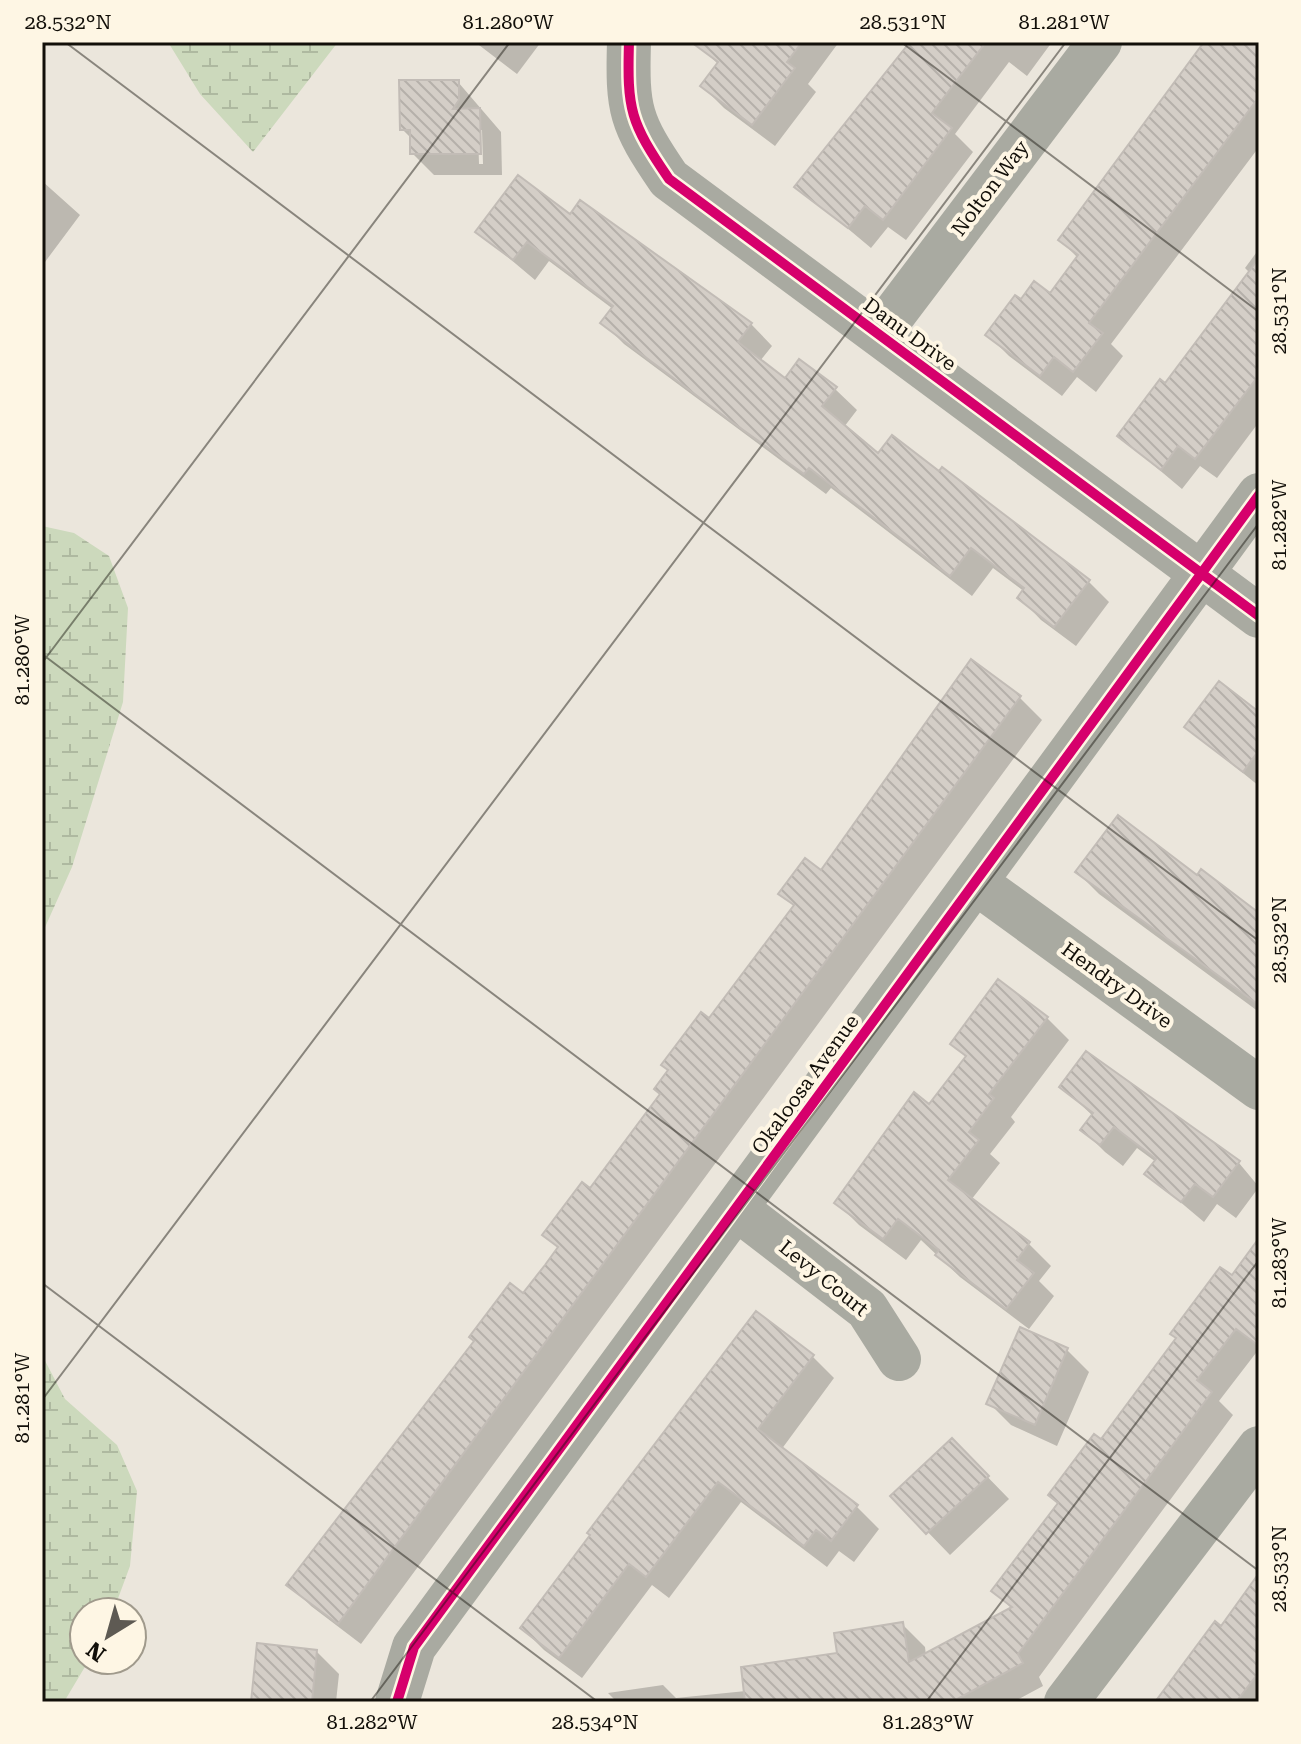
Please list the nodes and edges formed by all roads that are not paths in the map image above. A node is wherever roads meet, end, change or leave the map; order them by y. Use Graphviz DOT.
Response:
graph roads {
  1 [pos="629,42"];
  2 [pos="1100,42"];
  3 [pos="879,334"];
  4 [pos="1259,495"];
  5 [pos="1203,572"];
  6 [pos="1259,616"];
  7 [pos="975,882"];
  8 [pos="1259,1088"];
  9 [pos="737,1209"];
  10 [pos="899,1359"];
  11 [pos="1259,1448"];
  12 [pos="397,1702"];
  13 [pos="1066,1702"];
  1 -- 3 [label="street, Danu Drive"];
  2 -- 3 [label="street, Nolton Way"];
  3 -- 5 [label="street, Danu Drive"];
  4 -- 5 [label="street, Okaloosa Avenue"];
  5 -- 6 [label="street, Danu Drive"];
  5 -- 7 [label="street, Okaloosa Avenue"];
  7 -- 8 [label="street, Hendry Drive"];
  7 -- 9 [label="street, Okaloosa Avenue"];
  9 -- 10 [label="street, Levy Court"];
  9 -- 12 [label="street, Okaloosa Avenue"];
  11 -- 13 [label="street"];
}
